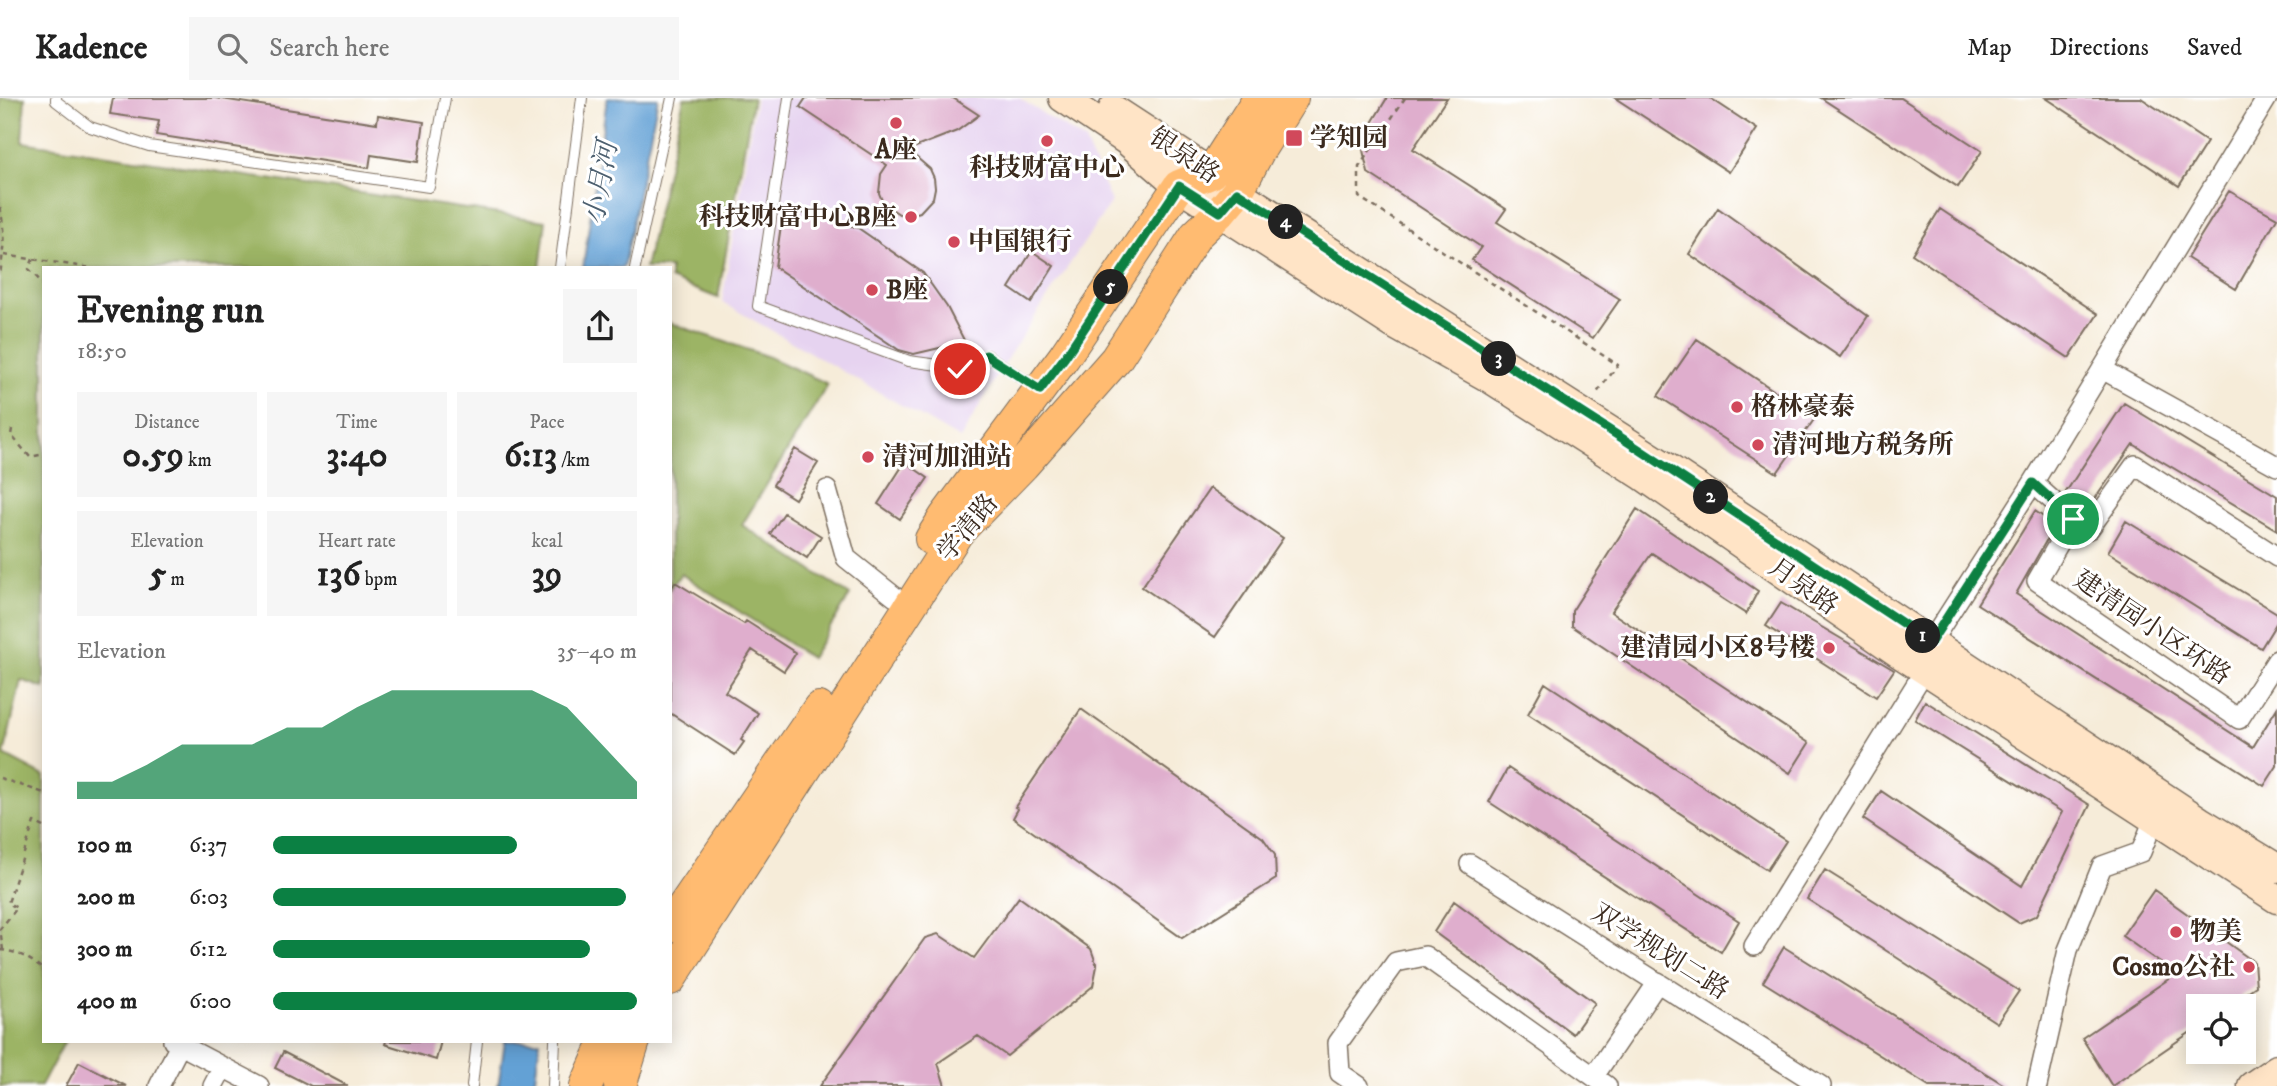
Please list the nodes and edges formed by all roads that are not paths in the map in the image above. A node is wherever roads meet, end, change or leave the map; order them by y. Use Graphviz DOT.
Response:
graph roads {
  1 [pos="56,98"];
  2 [pos="445,98"];
  3 [pos="582,98"];
  4 [pos="672,98"];
  5 [pos="789,98"];
  6 [pos="1063,98"];
  7 [pos="1096,98"];
  8 [pos="1259,98"];
  9 [pos="1292,98"];
  10 [pos="2267,98"];
  11 [pos="1211,173"];
  12 [pos="1179,186"];
  13 [pos="1228,202"];
  14 [pos="560,266"];
  15 [pos="635,266"];
  16 [pos="2102,369"];
  17 [pos="1040,390"];
  18 [pos="2277,467"];
  19 [pos="2033,483"];
  20 [pos="827,490"];
  21 [pos="2073,519"];
  22 [pos="2277,557"];
  23 [pos="895,597"];
  24 [pos="1931,642"];
  25 [pos="2277,660"];
  26 [pos="1925,670"];
  27 [pos="2154,820"];
  28 [pos="1470,864"];
  29 [pos="2277,867"];
  30 [pos="2277,899"];
  31 [pos="672,923"];
  32 [pos="1754,946"];
  33 [pos="672,976"];
  34 [pos="1658,982"];
  35 [pos="177,1043"];
  36 [pos="477,1043"];
  37 [pos="555,1043"];
  38 [pos="605,1043"];
  39 [pos="633,1043"];
  40 [pos="223,1067"];
  41 [pos="2277,1069"];
  42 [pos="1600,1081"];
  43 [pos="159,1086"];
  44 [pos="213,1086"];
  45 [pos="259,1086"];
  46 [pos="472,1086"];
  47 [pos="553,1086"];
  48 [pos="586,1086"];
  49 [pos="620,1086"];
  50 [pos="1359,1086"];
  51 [pos="1821,1086"];
  52 [pos="2037,1086"];
  53 [pos="2252,1086"];
  1 -- 2 [label="lane"];
  3 -- 14 [label="lane"];
  4 -- 15 [label="lane"];
  5 -- 17 [label="lane"];
  6 -- 12 [label="main road, 银泉路"];
  7 -- 11 [label="main road, 银泉路"];
  8 -- 11 [label="main road"];
  9 -- 13 [label="main road, 学清路"];
  10 -- 16 [label="street"];
  11 -- 12 [label="main road"];
  11 -- 13 [label="main road, 银泉路"];
  12 -- 13 [label="main road, 银泉路"];
  12 -- 17 [label="main road, 学清路"];
  13 -- 24 [label="main road, 月泉路"];
  13 -- 26 [label="main road, 月泉路"];
  13 -- 33 [label="main road, 学清路"];
  16 -- 18 [label="street"];
  16 -- 19 [label="street"];
  17 -- 23 [label="main road, 学清路"];
  19 -- 21 [label="street"];
  19 -- 24 [label="street"];
  20 -- 23 [label="street"];
  21 -- 22 [label="street, 建清园小区环路"];
  21 -- 25 [label="street, 建清园小区环路"];
  23 -- 31 [label="main road, 学清路"];
  24 -- 29 [label="main road, 月泉路"];
  26 -- 27 [label="main road, 月泉路"];
  26 -- 32 [label="street"];
  27 -- 30 [label="main road, 月泉路"];
  27 -- 52 [label="street"];
  28 -- 34 [label="street, 双学规划二路"];
  34 -- 42 [label="street"];
  34 -- 51 [label="street, 双学规划二路"];
  35 -- 40 [label="street"];
  35 -- 43 [label="street"];
  36 -- 46 [label="lane"];
  37 -- 47 [label="lane"];
  38 -- 48 [label="main road"];
  39 -- 49 [label="main road"];
  40 -- 44 [label="street"];
  40 -- 45 [label="street"];
  41 -- 53 [label="main road"];
  42 -- 50 [label="street"];
}
